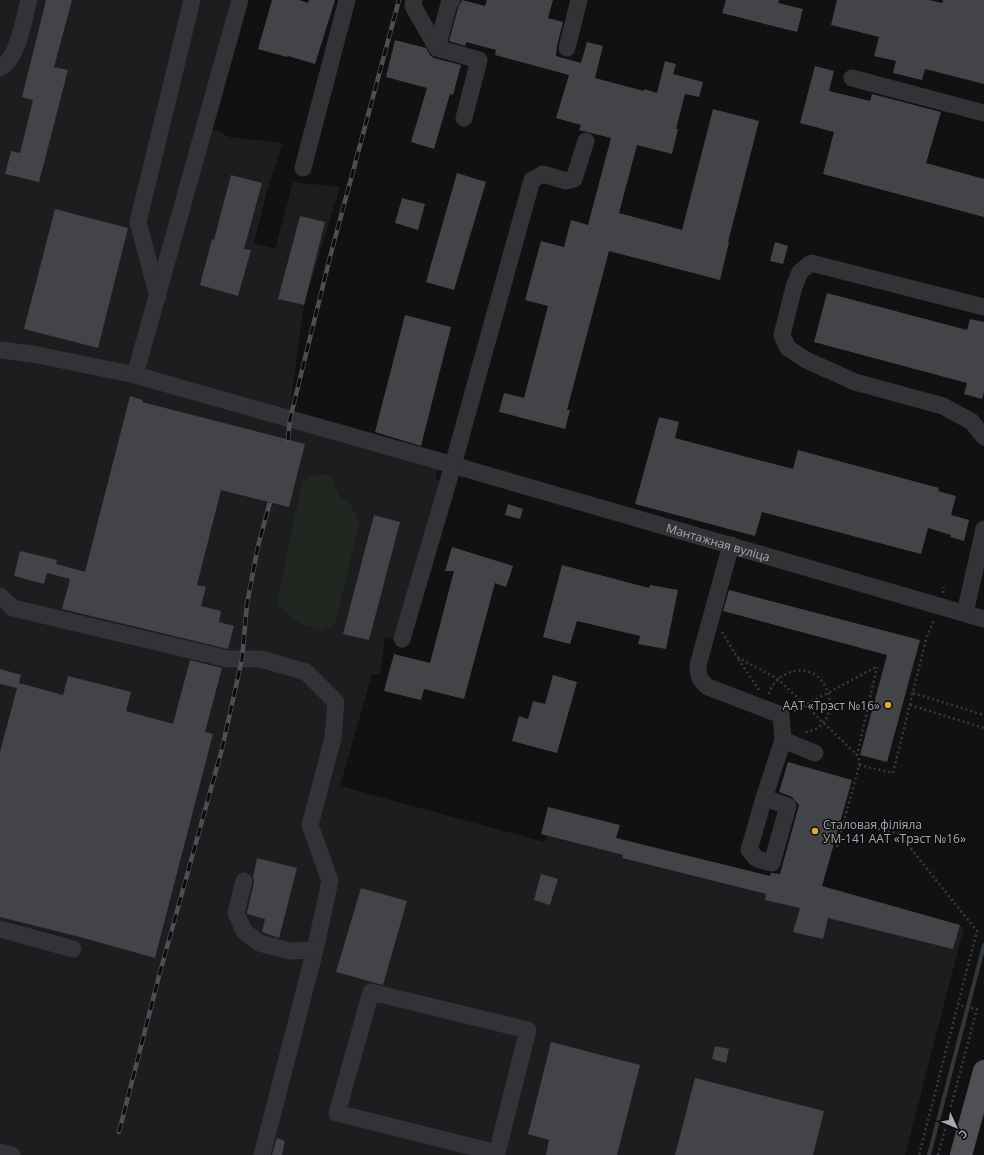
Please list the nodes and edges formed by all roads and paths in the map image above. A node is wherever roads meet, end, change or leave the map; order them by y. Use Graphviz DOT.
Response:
graph roads {
  1 [pos="29,0"];
  2 [pos="192,0"];
  3 [pos="240,0"];
  4 [pos="346,0"];
  5 [pos="414,0"];
  6 [pos="452,0"];
  7 [pos="579,0"];
  8 [pos="437,48"];
  9 [pos="567,48"];
  10 [pos="0,68"];
  11 [pos="852,78"];
  12 [pos="984,113"];
  13 [pos="464,118"];
  14 [pos="586,141"];
  15 [pos="303,168"];
  16 [pos="158,297"];
  17 [pos="984,308"];
  18 [pos="0,350"];
  19 [pos="135,375"];
  20 [pos="984,437"];
  21 [pos="453,465"];
  22 [pos="984,529"];
  23 [pos="731,545"];
  24 [pos="944,587"];
  25 [pos="0,596"];
  26 [pos="940,606"];
  27 [pos="6,609"];
  28 [pos="965,613"];
  29 [pos="712,615"];
  30 [pos="984,619"];
  31 [pos="402,639"];
  32 [pos="737,657"];
  33 [pos="778,679"];
  34 [pos="828,692"];
  35 [pos="912,693"];
  36 [pos="764,696"];
  37 [pos="768,700"];
  38 [pos="805,705"];
  39 [pos="910,705"];
  40 [pos="788,709"];
  41 [pos="794,711"];
  42 [pos="984,715"];
  43 [pos="792,718"];
  44 [pos="984,728"];
  45 [pos="803,732"];
  46 [pos="783,740"];
  47 [pos="815,753"];
  48 [pos="857,756"];
  49 [pos="859,765"];
  50 [pos="764,798"];
  51 [pos="844,821"];
  52 [pos="837,848"];
  53 [pos="244,880"];
  54 [pos="0,929"];
  55 [pos="73,949"];
  56 [pos="314,950"];
  57 [pos="958,1005"];
  58 [pos="984,1071"];
  59 [pos="0,1152"];
  60 [pos="496,1154"];
  61 [pos="12,1155"];
  62 [pos="262,1155"];
  63 [pos="919,1155"];
  64 [pos="938,1155"];
  65 [pos="961,1155"];
  1 -- 10 [label="street"];
  2 -- 16 [label="street"];
  3 -- 16 [label="street"];
  4 -- 15 [label="street"];
  5 -- 8 [label="street"];
  6 -- 8 [label="street"];
  7 -- 9 [label="street"];
  8 -- 13 [label="street"];
  11 -- 12 [label="street"];
  14 -- 21 [label="street"];
  16 -- 19 [label="street"];
  17 -- 20 [label="street"];
  18 -- 19 [label="street, Мантажная вуліца"];
  19 -- 21 [label="street, Мантажная вуліца"];
  21 -- 23 [label="street, Мантажная вуліца"];
  21 -- 31 [label="street"];
  22 -- 28 [label="street"];
  23 -- 26 [label="street, Мантажная вуліца"];
  23 -- 29 [label="street"];
  24 -- 26 [label="path"];
  25 -- 27 [label="street"];
  26 -- 28 [label="street, Мантажная вуліца"];
  26 -- 35 [label="path"];
  27 -- 56 [label="street"];
  28 -- 30 [label="street, Мантажная вуліца"];
  29 -- 32 [label="path"];
  29 -- 46 [label="street"];
  32 -- 33 [label="path"];
  32 -- 36 [label="path"];
  33 -- 34 [label="path"];
  33 -- 37 [label="path"];
  33 -- 38 [label="path"];
  34 -- 38 [label="path"];
  34 -- 45 [label="path"];
  34 -- 48 [label="path"];
  35 -- 39 [label="path"];
  35 -- 42 [label="path"];
  38 -- 41 [label="path"];
  38 -- 48 [label="path"];
  39 -- 44 [label="path"];
  39 -- 49 [label="path"];
  40 -- 41 [label="path"];
  41 -- 43 [label="path"];
  46 -- 47 [label="street"];
  46 -- 50 [label="street"];
  48 -- 49 [label="path"];
  49 -- 51 [label="path"];
  51 -- 52 [label="path"];
  51 -- 57 [label="path"];
  53 -- 56 [label="street"];
  54 -- 55 [label="street"];
  56 -- 62 [label="street"];
  57 -- 63 [label="path"];
  57 -- 64 [label="path"];
  58 -- 65 [label="main road"];
  59 -- 61 [label="street"];
  60 -- 60 [label="street"];
}
